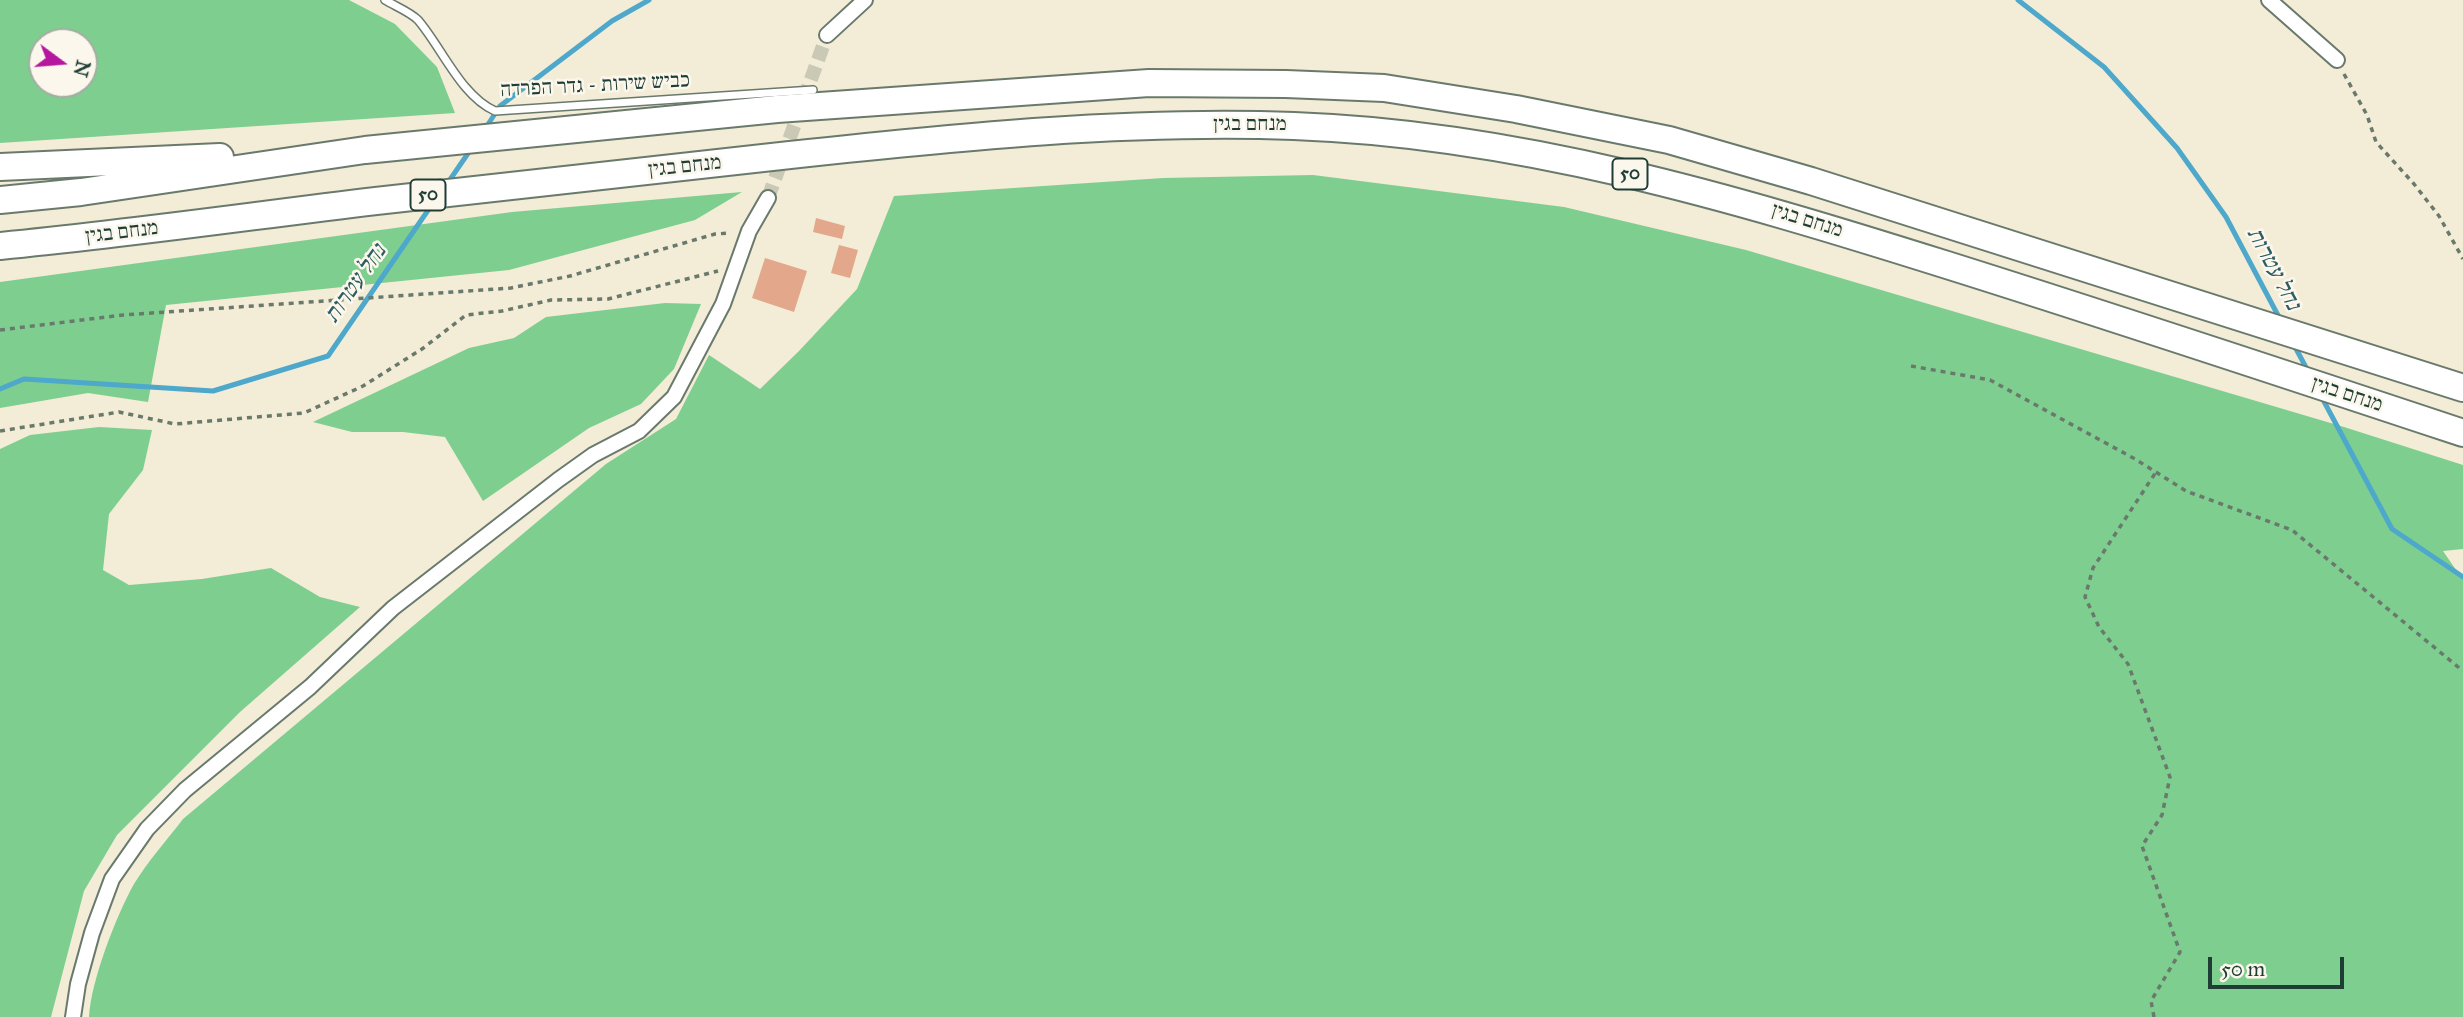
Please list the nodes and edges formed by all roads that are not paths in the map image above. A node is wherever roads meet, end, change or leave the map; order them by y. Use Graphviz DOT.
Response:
graph roads {
  1 [pos="385,0"];
  2 [pos="865,0"];
  3 [pos="2269,0"];
  4 [pos="827,35"];
  5 [pos="2337,60"];
  6 [pos="813,90"];
  7 [pos="365,150"];
  8 [pos="0,167"];
  9 [pos="768,198"];
  10 [pos="0,200"];
  11 [pos="94,237"];
  12 [pos="0,246"];
  13 [pos="0,254"];
  14 [pos="2463,388"];
  15 [pos="2463,433"];
  16 [pos="73,1017"];
  1 -- 6 [label="lane, כביש שירות - גדר הפרדה"];
  2 -- 4 [label="street"];
  3 -- 5 [label="street"];
  7 -- 8 [label="highway"];
  7 -- 10 [label="highway, מנחם בגין / 50"];
  7 -- 14 [label="highway, מנחם בגין / 50"];
  9 -- 16 [label="street"];
  11 -- 12 [label="highway, מנחם בגין / 50"];
  11 -- 13 [label="highway"];
  11 -- 15 [label="highway, מנחם בגין / 50"];
}
